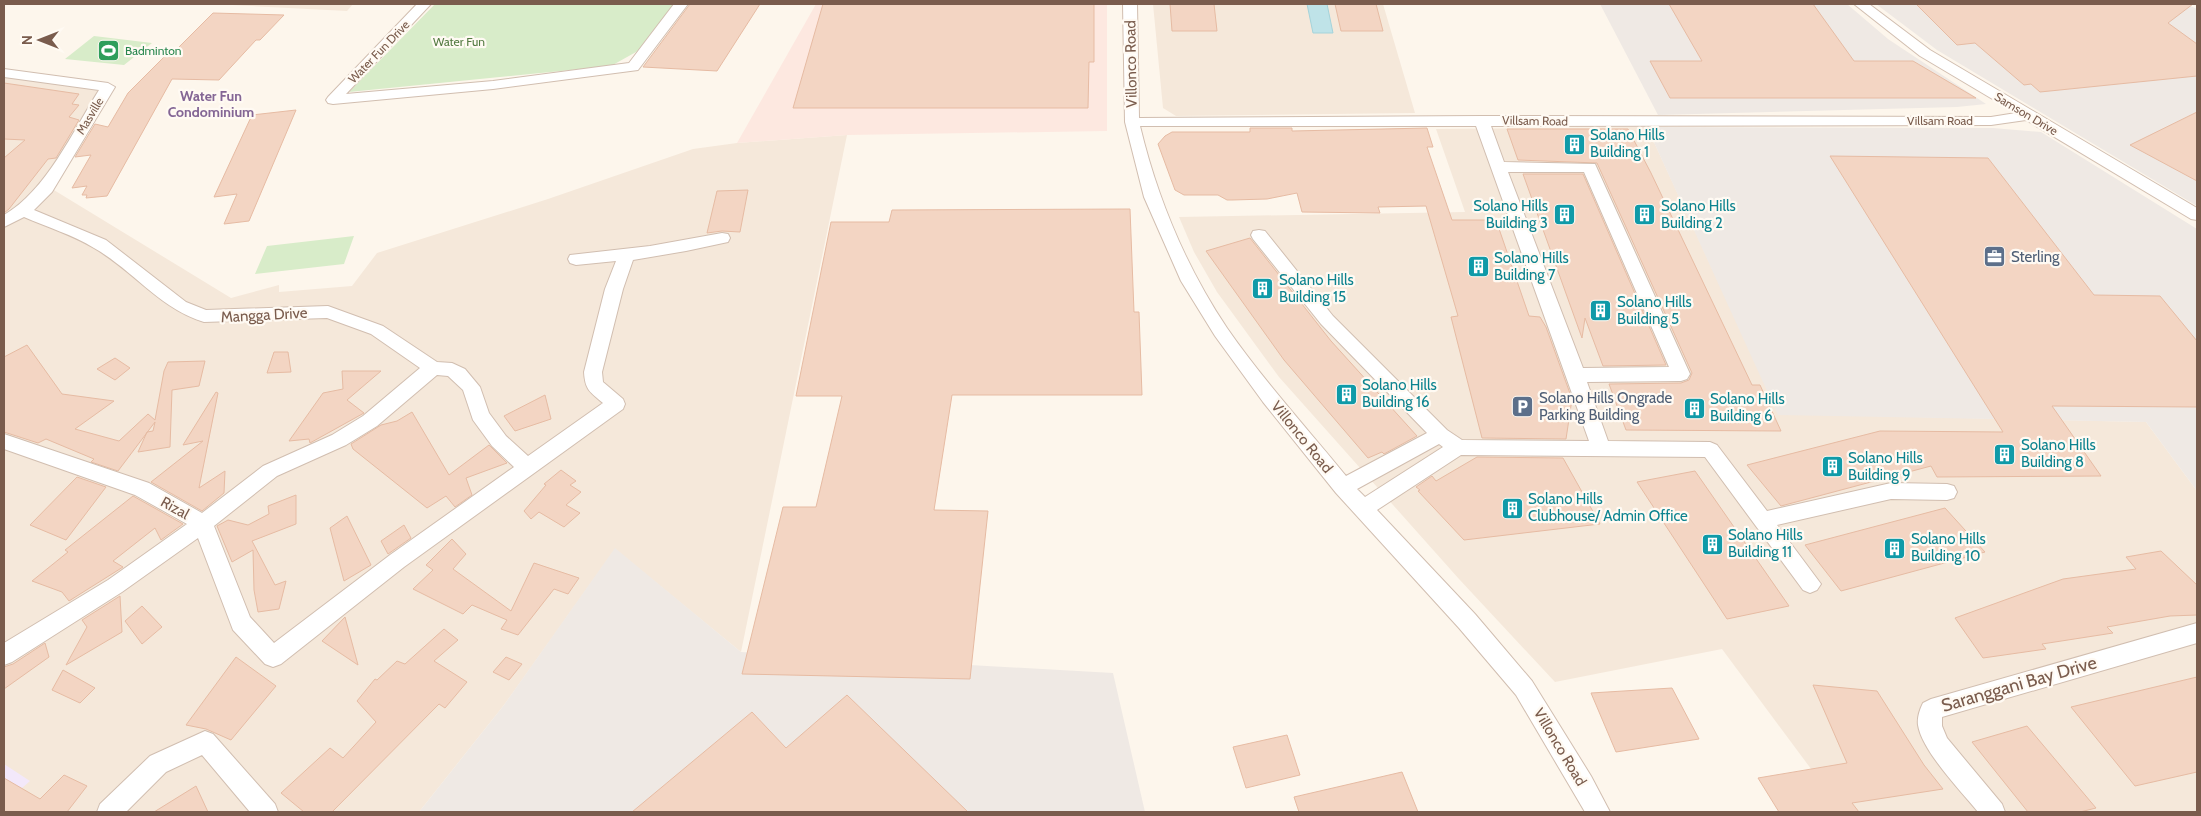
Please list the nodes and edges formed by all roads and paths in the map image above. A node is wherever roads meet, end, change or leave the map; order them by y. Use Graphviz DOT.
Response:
graph roads {
  1 [pos="424,4"];
  2 [pos="681,4"];
  3 [pos="1130,4"];
  4 [pos="1861,4"];
  5 [pos="4,73"];
  6 [pos="2027,115"];
  7 [pos="1481,120"];
  8 [pos="1132,122"];
  9 [pos="1498,167"];
  10 [pos="23,211"];
  11 [pos="2197,215"];
  12 [pos="4,222"];
  13 [pos="1258,235"];
  14 [pos="722,238"];
  15 [pos="626,256"];
  16 [pos="576,259"];
  17 [pos="432,368"];
  18 [pos="1576,375"];
  19 [pos="1440,435"];
  20 [pos="4,442"];
  21 [pos="1458,447"];
  22 [pos="1601,448"];
  23 [pos="528,468"];
  24 [pos="1375,469"];
  25 [pos="1343,487"];
  26 [pos="1394,489"];
  27 [pos="1947,492"];
  28 [pos="1363,509"];
  29 [pos="1762,520"];
  30 [pos="203,523"];
  31 [pos="1810,584"];
  32 [pos="2197,633"];
  33 [pos="4,655"];
  34 [pos="109,812"];
  35 [pos="266,812"];
  36 [pos="1598,812"];
  37 [pos="1993,812"];
  1 -- 2 [label="street, Water Fun Drive"];
  3 -- 8 [label="street, Villonco Road"];
  4 -- 6 [label="street, Samson Drive"];
  5 -- 10 [label="street, Masville"];
  6 -- 7 [label="street, Villsam Road"];
  6 -- 11 [label="street, Samson Drive"];
  7 -- 8 [label="street, Villsam Road"];
  7 -- 9 [label="street"];
  8 -- 25 [label="street, Villonco Road"];
  9 -- 18 [label="street"];
  9 -- 18 [label="street"];
  10 -- 12 [label="street, Masville"];
  10 -- 17 [label="street, Mangga Drive"];
  13 -- 19 [label="street"];
  14 -- 15 [label="street"];
  15 -- 16 [label="street"];
  15 -- 23 [label="street"];
  17 -- 23 [label="street, Mangga Drive"];
  17 -- 30 [label="street"];
  18 -- 22 [label="street"];
  19 -- 21 [label="street"];
  19 -- 24 [label="street"];
  20 -- 30 [label="street, Rizal"];
  21 -- 22 [label="street"];
  21 -- 26 [label="street"];
  22 -- 29 [label="street"];
  23 -- 30 [label="street, Rizal"];
  24 -- 25 [label="street"];
  24 -- 26 [label="street"];
  25 -- 28 [label="street, Villonco Road"];
  26 -- 28 [label="street"];
  27 -- 29 [label="street"];
  28 -- 36 [label="street, Villonco Road"];
  29 -- 31 [label="street"];
  30 -- 33 [label="street"];
  32 -- 37 [label="street, Saranggani Bay Drive"];
  34 -- 35 [label="street"];
}
